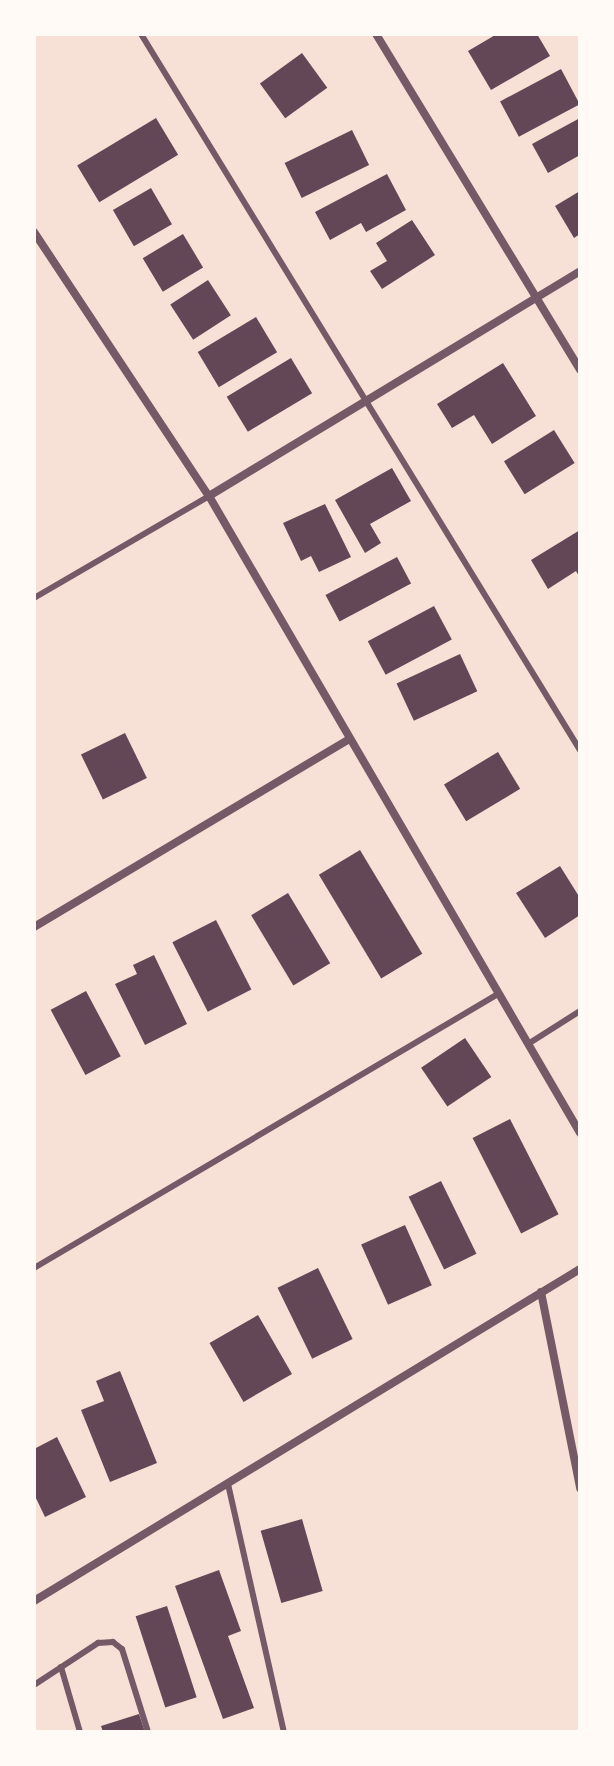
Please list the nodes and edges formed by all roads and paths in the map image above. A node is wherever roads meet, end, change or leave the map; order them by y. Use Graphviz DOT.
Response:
graph roads {
  1 [pos="141,34"];
  2 [pos="376,34"];
  3 [pos="34,232"];
  4 [pos="580,271"];
  5 [pos="536,298"];
  6 [pos="580,370"];
  7 [pos="367,400"];
  8 [pos="209,496"];
  9 [pos="34,598"];
  10 [pos="348,740"];
  11 [pos="580,750"];
  12 [pos="34,927"];
  13 [pos="498,994"];
  14 [pos="580,1011"];
  15 [pos="528,1044"];
  16 [pos="580,1133"];
  17 [pos="34,1268"];
  18 [pos="580,1269"];
  19 [pos="541,1292"];
  20 [pos="228,1484"];
  21 [pos="580,1488"];
  22 [pos="34,1601"];
  23 [pos="61,1667"];
  24 [pos="34,1685"];
  25 [pos="80,1732"];
  26 [pos="148,1732"];
  27 [pos="284,1732"];
  1 -- 7 [label="lane"];
  2 -- 5 [label="street"];
  3 -- 8 [label="street"];
  4 -- 5 [label="street"];
  5 -- 6 [label="street"];
  5 -- 7 [label="street"];
  7 -- 8 [label="street"];
  7 -- 11 [label="lane"];
  8 -- 9 [label="lane"];
  8 -- 10 [label="street"];
  10 -- 12 [label="street"];
  10 -- 13 [label="street"];
  13 -- 15 [label="street"];
  13 -- 17 [label="lane"];
  14 -- 15 [label="lane"];
  15 -- 16 [label="street"];
  18 -- 19 [label="street"];
  19 -- 20 [label="street"];
  19 -- 21 [label="street"];
  20 -- 22 [label="street"];
  20 -- 27 [label="lane"];
  23 -- 24 [label="lane"];
  23 -- 25 [label="lane"];
  23 -- 26 [label="lane"];
}
